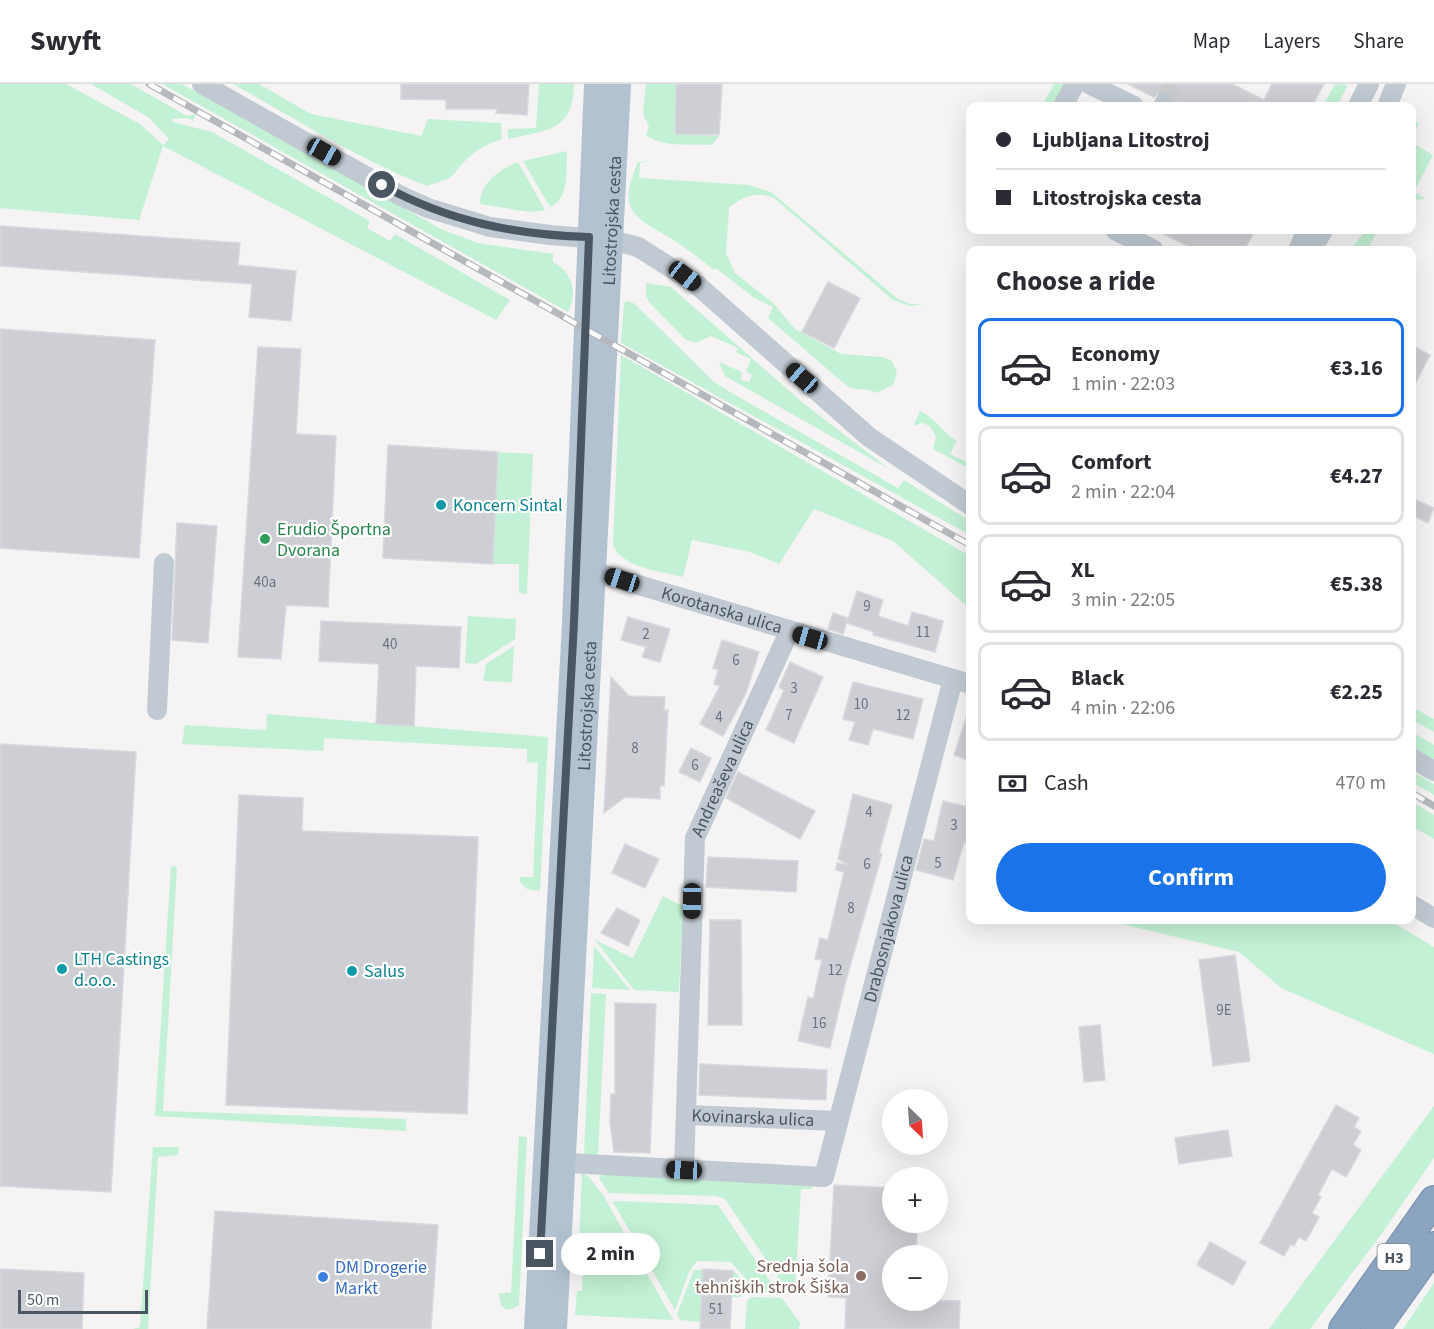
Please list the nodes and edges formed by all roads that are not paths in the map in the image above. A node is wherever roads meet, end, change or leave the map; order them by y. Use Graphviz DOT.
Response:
graph roads {
  1 [pos="202,84"];
  2 [pos="596,84"];
  3 [pos="619,84"];
  4 [pos="1074,84"];
  5 [pos="1089,84"];
  6 [pos="1370,84"];
  7 [pos="1379,84"];
  8 [pos="1396,84"];
  9 [pos="1065,102"];
  10 [pos="1126,102"];
  11 [pos="1360,102"];
  12 [pos="1370,102"];
  13 [pos="1389,102"];
  14 [pos="1123,234"];
  15 [pos="600,238"];
  16 [pos="1146,246"];
  17 [pos="966,502"];
  18 [pos="164,563"];
  19 [pos="585,568"];
  20 [pos="789,632"];
  21 [pos="962,681"];
  22 [pos="157,710"];
  23 [pos="1416,760"];
  24 [pos="1434,771"];
  25 [pos="1416,908"];
  26 [pos="1434,918"];
  27 [pos="687,1115"];
  28 [pos="838,1121"];
  29 [pos="555,1163"];
  30 [pos="684,1170"];
  31 [pos="1434,1200"];
  32 [pos="1434,1246"];
  33 [pos="1353,1326"];
  34 [pos="536,1329"];
  35 [pos="555,1329"];
  1 -- 15 [label="street"];
  2 -- 15 [label="main road, Litostrojska cesta"];
  3 -- 15 [label="main road, Litostrojska cesta"];
  4 -- 9 [label="street"];
  5 -- 10 [label="street"];
  6 -- 11 [label="street"];
  7 -- 12 [label="street"];
  8 -- 13 [label="street"];
  14 -- 16 [label="street"];
  15 -- 17 [label="street"];
  15 -- 19 [label="main road, Litostrojska cesta"];
  18 -- 22 [label="street"];
  19 -- 20 [label="street, Korotanska ulica"];
  19 -- 29 [label="main road, Litostrojska cesta"];
  20 -- 21 [label="street, Korotanska ulica"];
  20 -- 27 [label="street, Andreaševa ulica"];
  21 -- 28 [label="street, Drabosnjakova ulica"];
  23 -- 24 [label="street"];
  25 -- 26 [label="street"];
  27 -- 28 [label="street, Kovinarska ulica"];
  27 -- 30 [label="street, Kovinarska ulica"];
  28 -- 30 [label="street, Drabosnjakova ulica"];
  29 -- 30 [label="street"];
  29 -- 34 [label="main road, Litostrojska cesta"];
  29 -- 35 [label="main road, Litostrojska cesta"];
  31 -- 33 [label="highway, H3"];
  32 -- 33 [label="highway, H3"];
}
